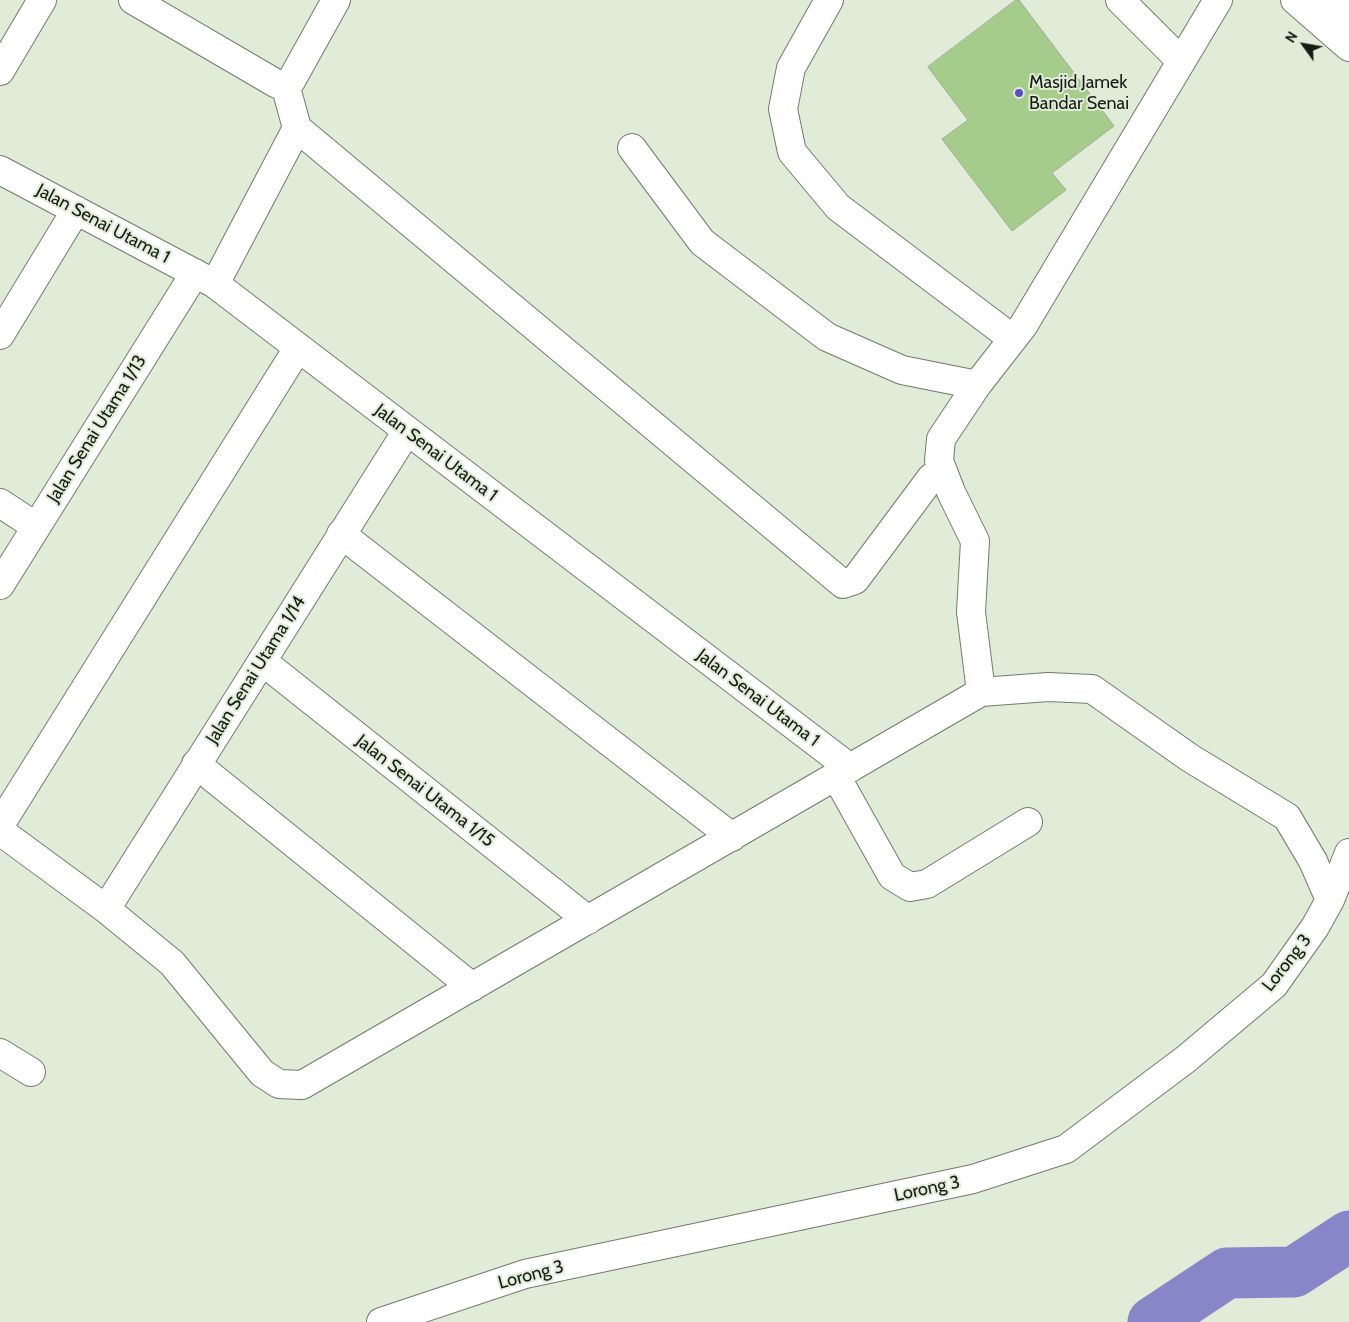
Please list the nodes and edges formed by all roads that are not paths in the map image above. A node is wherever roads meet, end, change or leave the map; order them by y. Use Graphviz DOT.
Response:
graph roads {
  1 [pos="42,0"];
  2 [pos="133,0"];
  3 [pos="336,0"];
  4 [pos="830,0"];
  5 [pos="1120,0"];
  6 [pos="1218,0"];
  7 [pos="1295,0"];
  8 [pos="1330,0"];
  9 [pos="1349,21"];
  10 [pos="1349,47"];
  11 [pos="1181,61"];
  12 [pos="0,70"];
  13 [pos="285,84"];
  14 [pos="297,128"];
  15 [pos="632,148"];
  16 [pos="0,170"];
  17 [pos="76,210"];
  18 [pos="205,278"];
  19 [pos="0,335"];
  20 [pos="1013,339"];
  21 [pos="298,348"];
  22 [pos="977,385"];
  23 [pos="406,431"];
  24 [pos="942,470"];
  25 [pos="0,503"];
  26 [pos="35,526"];
  27 [pos="341,534"];
  28 [pos="0,585"];
  29 [pos="262,661"];
  30 [pos="982,692"];
  31 [pos="196,764"];
  32 [pos="843,772"];
  33 [pos="1028,822"];
  34 [pos="0,825"];
  35 [pos="0,831"];
  36 [pos="732,837"];
  37 [pos="1349,853"];
  38 [pos="1330,900"];
  39 [pos="106,909"];
  40 [pos="588,920"];
  41 [pos="472,987"];
  42 [pos="0,1053"];
  43 [pos="31,1072"];
  44 [pos="381,1322"];
  1 -- 12 [label="main road"];
  2 -- 13 [label="main road"];
  3 -- 13 [label="main road"];
  4 -- 20 [label="main road"];
  5 -- 11 [label="main road"];
  6 -- 11 [label="main road"];
  7 -- 10 [label="main road"];
  8 -- 9 [label="main road"];
  11 -- 20 [label="main road"];
  13 -- 14 [label="main road"];
  14 -- 18 [label="main road, Jalan Senai Utama 1/13"];
  14 -- 24 [label="main road"];
  15 -- 22 [label="main road"];
  16 -- 17 [label="main road, Jalan Senai Utama 1"];
  17 -- 18 [label="main road, Jalan Senai Utama 1"];
  17 -- 19 [label="main road"];
  18 -- 21 [label="main road, Jalan Senai Utama 1"];
  18 -- 26 [label="main road, Jalan Senai Utama 1/13"];
  20 -- 22 [label="main road"];
  21 -- 23 [label="main road, Jalan Senai Utama 1"];
  21 -- 34 [label="main road"];
  22 -- 24 [label="main road"];
  23 -- 27 [label="main road, Jalan Senai Utama 1/14"];
  23 -- 32 [label="main road, Jalan Senai Utama 1"];
  24 -- 30 [label="main road"];
  25 -- 26 [label="main road"];
  26 -- 28 [label="main road, Jalan Senai Utama 1/13"];
  27 -- 29 [label="main road, Jalan Senai Utama 1/14"];
  27 -- 36 [label="main road"];
  29 -- 31 [label="main road, Jalan Senai Utama 1/14"];
  29 -- 40 [label="main road, Jalan Senai Utama 1/15"];
  30 -- 32 [label="main road"];
  30 -- 38 [label="main road"];
  31 -- 39 [label="main road, Jalan Senai Utama 1/14"];
  31 -- 41 [label="main road"];
  32 -- 33 [label="main road"];
  32 -- 36 [label="main road"];
  35 -- 39 [label="main road"];
  36 -- 40 [label="main road"];
  37 -- 38 [label="main road, Lorong 3"];
  38 -- 44 [label="main road, Lorong 3"];
  39 -- 41 [label="main road"];
  40 -- 41 [label="main road"];
  42 -- 43 [label="main road"];
}
